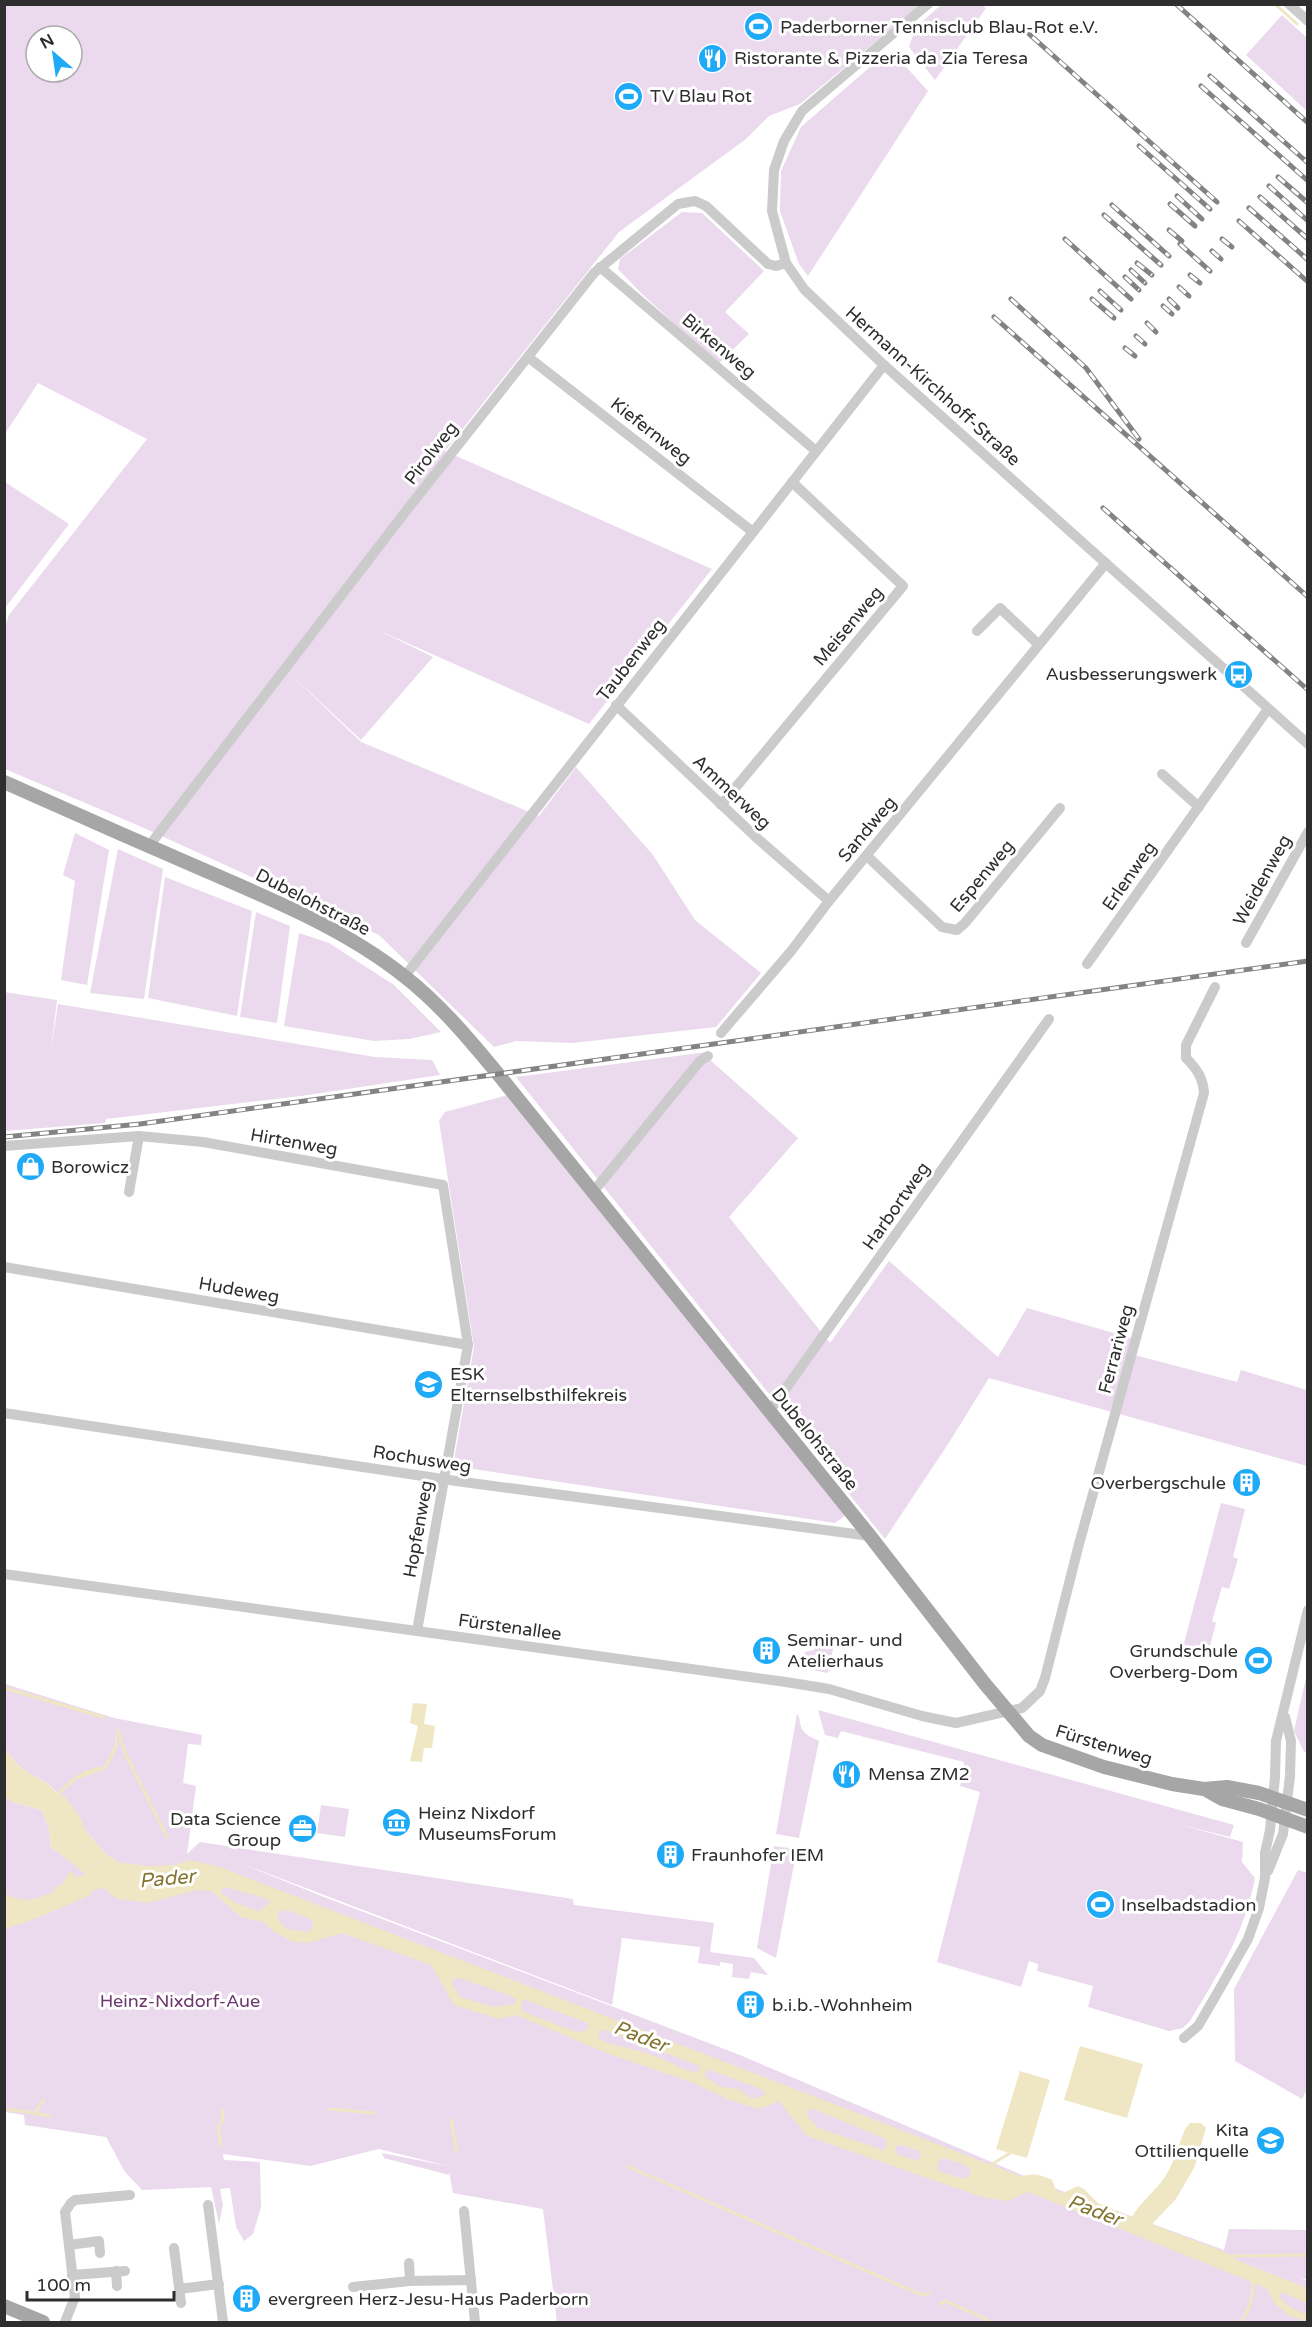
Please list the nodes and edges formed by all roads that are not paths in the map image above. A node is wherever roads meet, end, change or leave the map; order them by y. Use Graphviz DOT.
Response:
graph roads {
  1 [pos="928,4"];
  2 [pos="1289,4"];
  3 [pos="1308,21"];
  4 [pos="786,263"];
  5 [pos="600,267"];
  6 [pos="528,357"];
  7 [pos="884,365"];
  8 [pos="816,451"];
  9 [pos="792,482"];
  10 [pos="753,532"];
  11 [pos="1106,564"];
  12 [pos="977,632"];
  13 [pos="1038,644"];
  14 [pos="616,705"];
  15 [pos="1268,708"];
  16 [pos="1308,744"];
  17 [pos="1162,774"];
  18 [pos="4,782"];
  19 [pos="721,804"];
  20 [pos="1198,807"];
  21 [pos="1060,808"];
  22 [pos="1308,832"];
  23 [pos="148,846"];
  24 [pos="867,856"];
  25 [pos="829,901"];
  26 [pos="1246,944"];
  27 [pos="1087,964"];
  28 [pos="405,976"];
  29 [pos="1215,987"];
  30 [pos="1049,1018"];
  31 [pos="721,1033"];
  32 [pos="708,1056"];
  33 [pos="139,1136"];
  34 [pos="4,1146"];
  35 [pos="443,1185"];
  36 [pos="129,1192"];
  37 [pos="593,1192"];
  38 [pos="4,1267"];
  39 [pos="468,1345"];
  40 [pos="769,1412"];
  41 [pos="4,1413"];
  42 [pos="444,1479"];
  43 [pos="856,1519"];
  44 [pos="835,1531"];
  45 [pos="870,1536"];
  46 [pos="4,1574"];
  47 [pos="1308,1610"];
  48 [pos="417,1631"];
  49 [pos="1007,1711"];
  50 [pos="1204,1789"];
  51 [pos="1280,1800"];
  52 [pos="1308,1810"];
  53 [pos="1278,1817"];
  54 [pos="1308,1827"];
  55 [pos="1184,2038"];
  56 [pos="130,2195"];
  57 [pos="208,2205"];
  58 [pos="464,2211"];
  59 [pos="69,2245"];
  60 [pos="174,2248"];
  61 [pos="100,2253"];
  62 [pos="409,2263"];
  63 [pos="72,2275"];
  64 [pos="471,2280"];
  65 [pos="410,2281"];
  66 [pos="219,2284"];
  67 [pos="117,2286"];
  68 [pos="353,2287"];
  69 [pos="179,2289"];
  70 [pos="181,2303"];
  71 [pos="4,2306"];
  72 [pos="43,2322"];
  73 [pos="65,2322"];
  74 [pos="223,2322"];
  75 [pos="475,2322"];
  1 -- 4 [label="street, Hermann-Kirchhoff-Straße"];
  2 -- 3 [label="street"];
  4 -- 5 [label="street, Pirolweg"];
  4 -- 7 [label="street, Hermann-Kirchhoff-Straße"];
  5 -- 6 [label="street, Pirolweg"];
  5 -- 8 [label="street, Birkenweg"];
  6 -- 10 [label="street, Kiefernweg"];
  6 -- 23 [label="street, Pirolweg"];
  7 -- 8 [label="street, Taubenweg"];
  7 -- 11 [label="street, Hermann-Kirchhoff-Straße"];
  8 -- 9 [label="street, Taubenweg"];
  9 -- 10 [label="street, Taubenweg"];
  9 -- 19 [label="street, Meisenweg"];
  10 -- 14 [label="street, Taubenweg"];
  11 -- 13 [label="street, Sandweg"];
  11 -- 15 [label="street, Hermann-Kirchhoff-Straße"];
  12 -- 13 [label="street"];
  13 -- 24 [label="street, Sandweg"];
  14 -- 19 [label="street, Ammerweg"];
  14 -- 28 [label="street, Taubenweg"];
  15 -- 16 [label="street, Hermann-Kirchhoff-Straße"];
  15 -- 20 [label="street, Erlenweg"];
  17 -- 20 [label="street"];
  18 -- 23 [label="main road, Dubelohstraße"];
  19 -- 25 [label="street, Ammerweg"];
  20 -- 27 [label="street, Erlenweg"];
  21 -- 24 [label="street, Espenweg"];
  22 -- 26 [label="street, Weidenweg"];
  23 -- 28 [label="main road, Dubelohstraße"];
  24 -- 25 [label="street, Sandweg"];
  25 -- 31 [label="street, Sandweg"];
  28 -- 37 [label="main road, Dubelohstraße"];
  29 -- 49 [label="street, Ferrariweg"];
  30 -- 40 [label="street, Harbortweg"];
  32 -- 37 [label="street"];
  33 -- 34 [label="street, Hirtenweg"];
  33 -- 35 [label="street, Hirtenweg"];
  33 -- 36 [label="street"];
  35 -- 39 [label="street, Hopfenweg"];
  37 -- 40 [label="main road, Dubelohstraße"];
  38 -- 39 [label="street, Hudeweg"];
  39 -- 42 [label="street, Hopfenweg"];
  40 -- 43 [label="main road, Dubelohstraße"];
  41 -- 42 [label="street, Rochusweg"];
  42 -- 44 [label="street, Rochusweg"];
  42 -- 48 [label="street, Hopfenweg"];
  43 -- 44 [label="street"];
  43 -- 45 [label="main road, Dubelohstraße"];
  44 -- 45 [label="street, Rochusweg"];
  45 -- 49 [label="main road, Dubelohstraße"];
  46 -- 48 [label="street, Fürstenallee"];
  47 -- 51 [label="street"];
  48 -- 49 [label="street, Fürstenallee"];
  49 -- 50 [label="main road, Fürstenweg"];
  50 -- 51 [label="main road, Fürstenweg"];
  50 -- 53 [label="main road, Fürstenweg"];
  51 -- 52 [label="main road, Fürstenweg"];
  51 -- 53 [label="street"];
  53 -- 54 [label="main road, Fürstenweg"];
  53 -- 55 [label="street"];
  56 -- 59 [label="street"];
  57 -- 66 [label="street"];
  58 -- 64 [label="street"];
  59 -- 61 [label="street"];
  59 -- 63 [label="street"];
  60 -- 69 [label="street"];
  62 -- 65 [label="street"];
  63 -- 67 [label="street"];
  63 -- 73 [label="street"];
  64 -- 65 [label="street"];
  64 -- 75 [label="street"];
  65 -- 68 [label="street"];
  66 -- 69 [label="street"];
  66 -- 74 [label="street"];
  69 -- 70 [label="street"];
  71 -- 72 [label="main road"];
}
